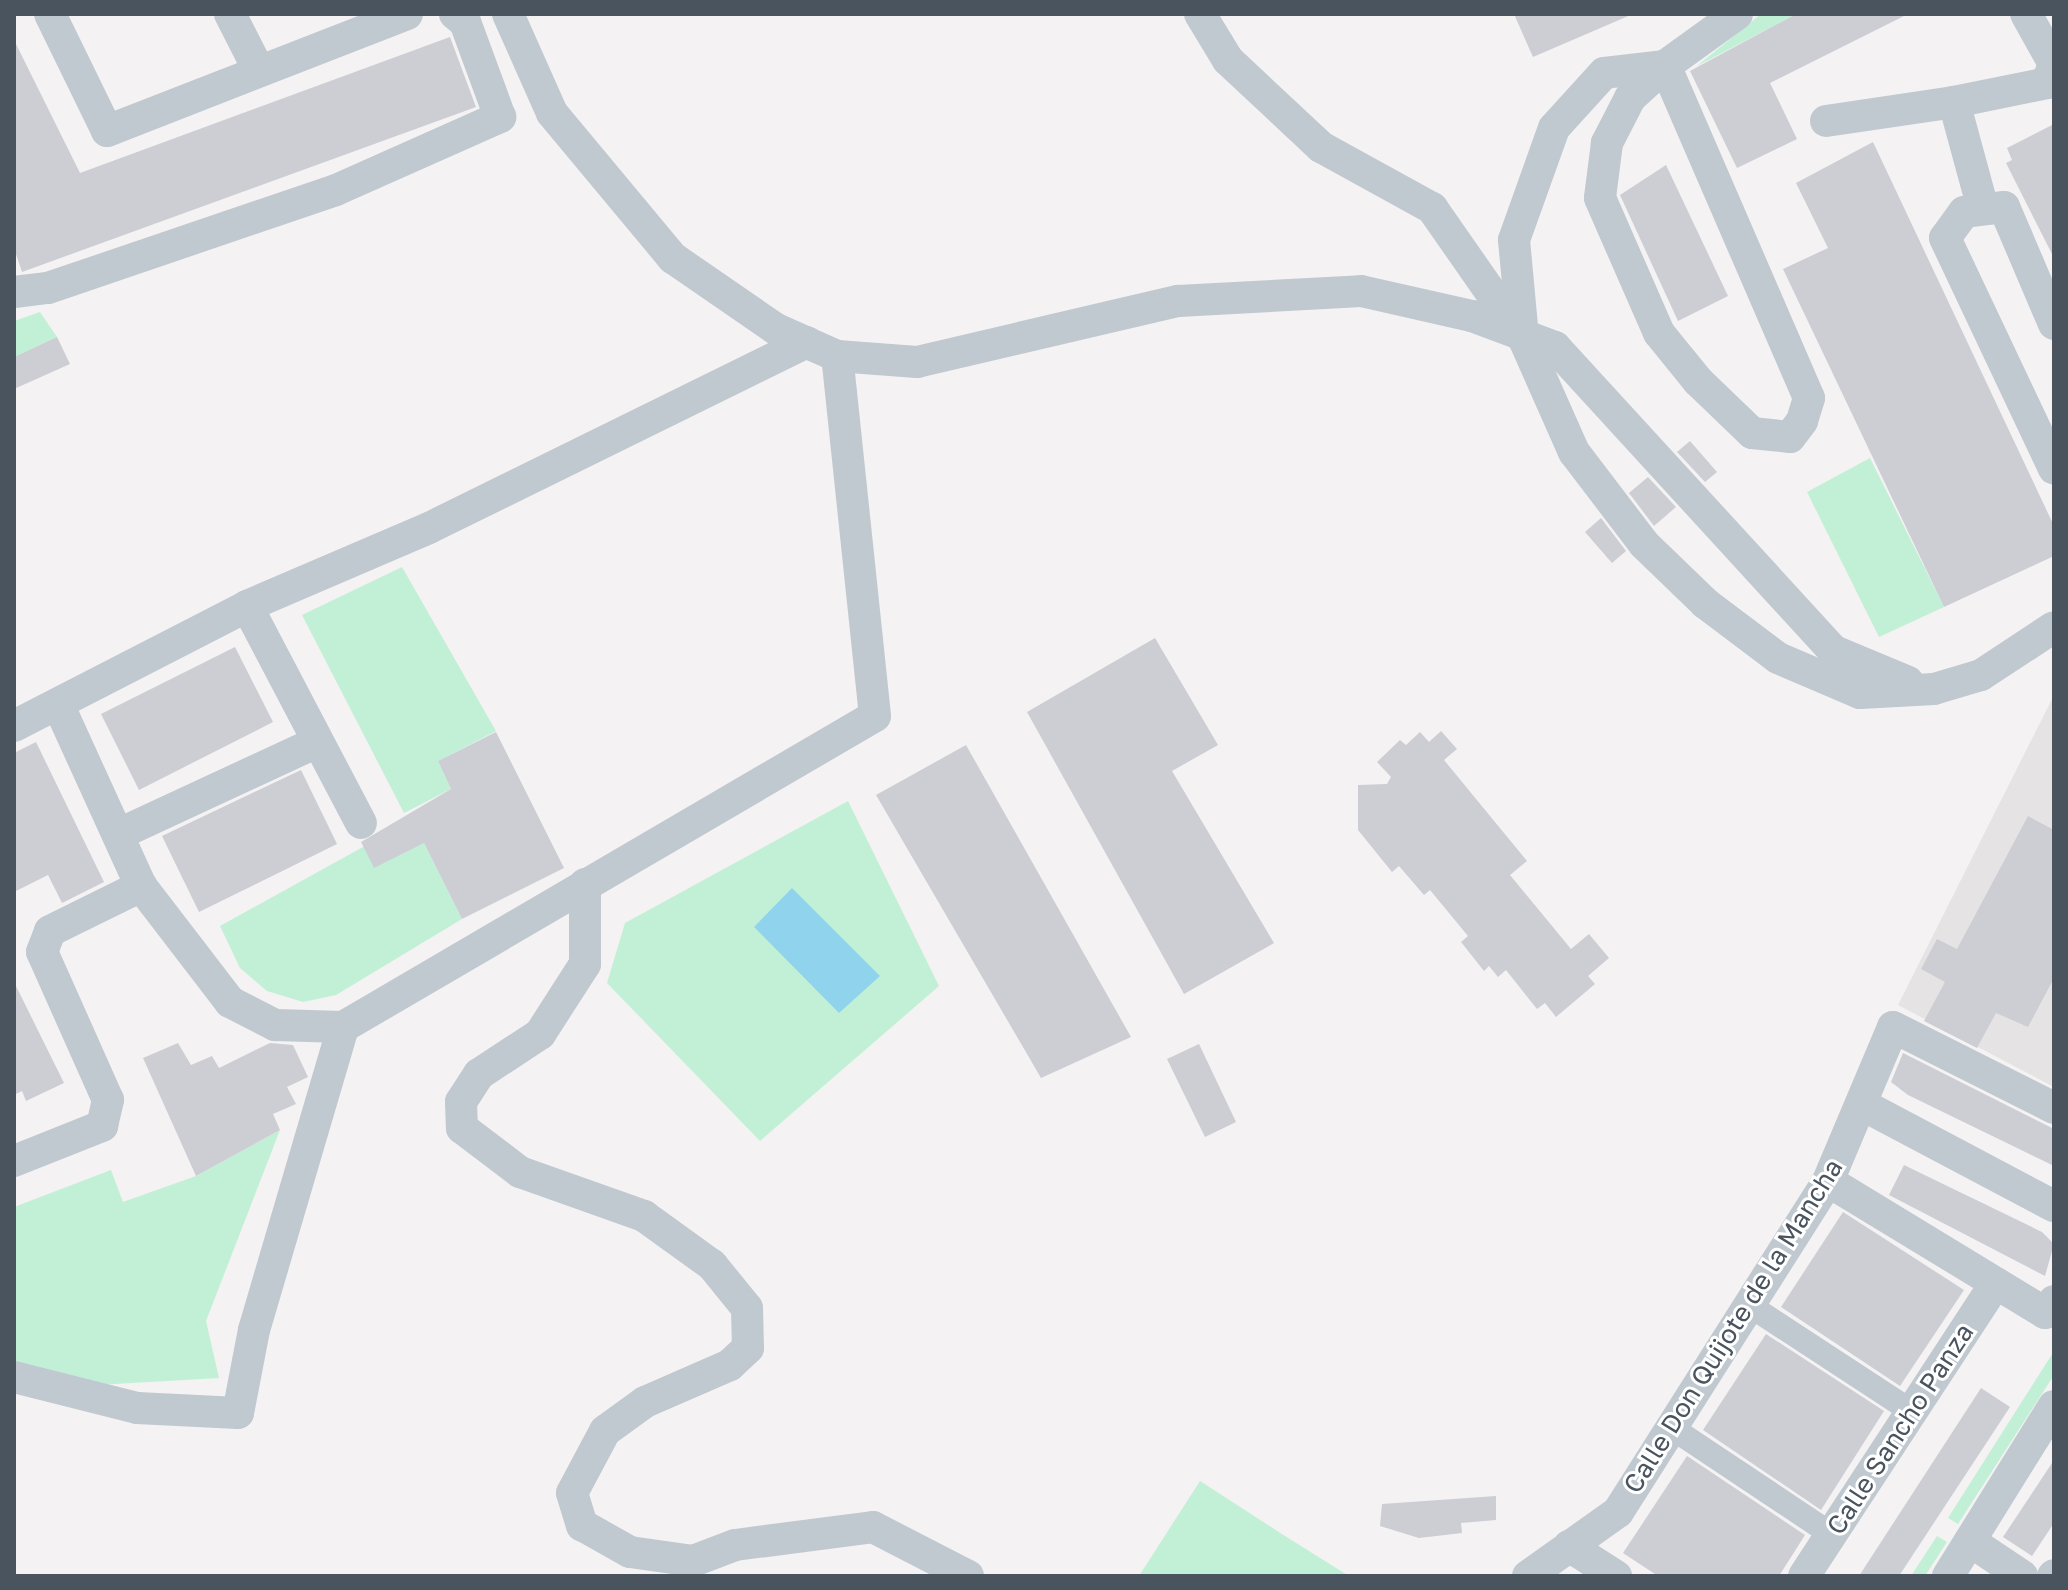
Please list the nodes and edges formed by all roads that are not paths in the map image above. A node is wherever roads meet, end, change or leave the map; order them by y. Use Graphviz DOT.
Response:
graph roads {
  1 [pos="50,14"];
  2 [pos="230,14"];
  3 [pos="407,14"];
  4 [pos="455,14"];
  5 [pos="508,14"];
  6 [pos="1200,14"];
  7 [pos="1737,14"];
  8 [pos="2026,14"];
  9 [pos="1665,66"];
  10 [pos="258,69"];
  11 [pos="1954,102"];
  12 [pos="1826,121"];
  13 [pos="1982,205"];
  14 [pos="14,292"];
  15 [pos="2054,324"];
  16 [pos="1523,337"];
  17 [pos="807,342"];
  18 [pos="837,356"];
  19 [pos="2054,469"];
  20 [pos="247,606"];
  21 [pos="2054,627"];
  22 [pos="1934,689"];
  23 [pos="58,704"];
  24 [pos="14,726"];
  25 [pos="317,742"];
  26 [pos="361,823"];
  27 [pos="119,834"];
  28 [pos="585,884"];
  29 [pos="141,886"];
  30 [pos="343,1027"];
  31 [pos="1861,1104"];
  32 [pos="2054,1108"];
  33 [pos="14,1161"];
  34 [pos="1828,1181"];
  35 [pos="2054,1206"];
  36 [pos="1996,1283"];
  37 [pos="2054,1301"];
  38 [pos="1749,1305"];
  39 [pos="14,1377"];
  40 [pos="2054,1406"];
  41 [pos="1911,1411"];
  42 [pos="1672,1428"];
  43 [pos="1831,1534"];
  44 [pos="1970,1541"];
  45 [pos="1569,1546"];
  46 [pos="968,1576"];
  47 [pos="1528,1576"];
  48 [pos="1616,1576"];
  49 [pos="1804,1576"];
  50 [pos="1948,1576"];
  51 [pos="2022,1576"];
  1 -- 10 [label="street"];
  2 -- 10 [label="street"];
  3 -- 10 [label="street"];
  4 -- 14 [label="street"];
  5 -- 17 [label="street"];
  6 -- 16 [label="street"];
  7 -- 9 [label="street"];
  8 -- 11 [label="street"];
  9 -- 9 [label="street"];
  9 -- 16 [label="street"];
  11 -- 12 [label="street"];
  11 -- 13 [label="street"];
  13 -- 15 [label="street"];
  13 -- 19 [label="street"];
  16 -- 18 [label="street"];
  16 -- 22 [label="street"];
  16 -- 22 [label="street"];
  17 -- 18 [label="street"];
  17 -- 20 [label="street"];
  18 -- 28 [label="street"];
  20 -- 23 [label="street"];
  20 -- 25 [label="street"];
  21 -- 22 [label="street"];
  23 -- 24 [label="street"];
  23 -- 27 [label="street"];
  25 -- 26 [label="street"];
  25 -- 27 [label="street"];
  27 -- 29 [label="street"];
  28 -- 30 [label="street"];
  28 -- 46 [label="street"];
  29 -- 30 [label="street"];
  29 -- 33 [label="street"];
  30 -- 39 [label="street"];
  31 -- 32 [label="street, Calle Don Quijote de la Mancha"];
  31 -- 34 [label="street, Calle Don Quijote de la Mancha"];
  31 -- 35 [label="street"];
  34 -- 36 [label="street"];
  34 -- 38 [label="street, Calle Don Quijote de la Mancha"];
  36 -- 37 [label="street"];
  36 -- 41 [label="street, Calle Sancho Panza"];
  38 -- 41 [label="street"];
  38 -- 42 [label="street, Calle Don Quijote de la Mancha"];
  40 -- 44 [label="street"];
  41 -- 43 [label="street, Calle Sancho Panza"];
  42 -- 43 [label="street"];
  42 -- 45 [label="street, Calle Don Quijote de la Mancha"];
  43 -- 49 [label="street, Calle Sancho Panza"];
  44 -- 50 [label="street"];
  44 -- 51 [label="street"];
  45 -- 47 [label="street, Calle Don Quijote de la Mancha"];
  45 -- 48 [label="street"];
}
